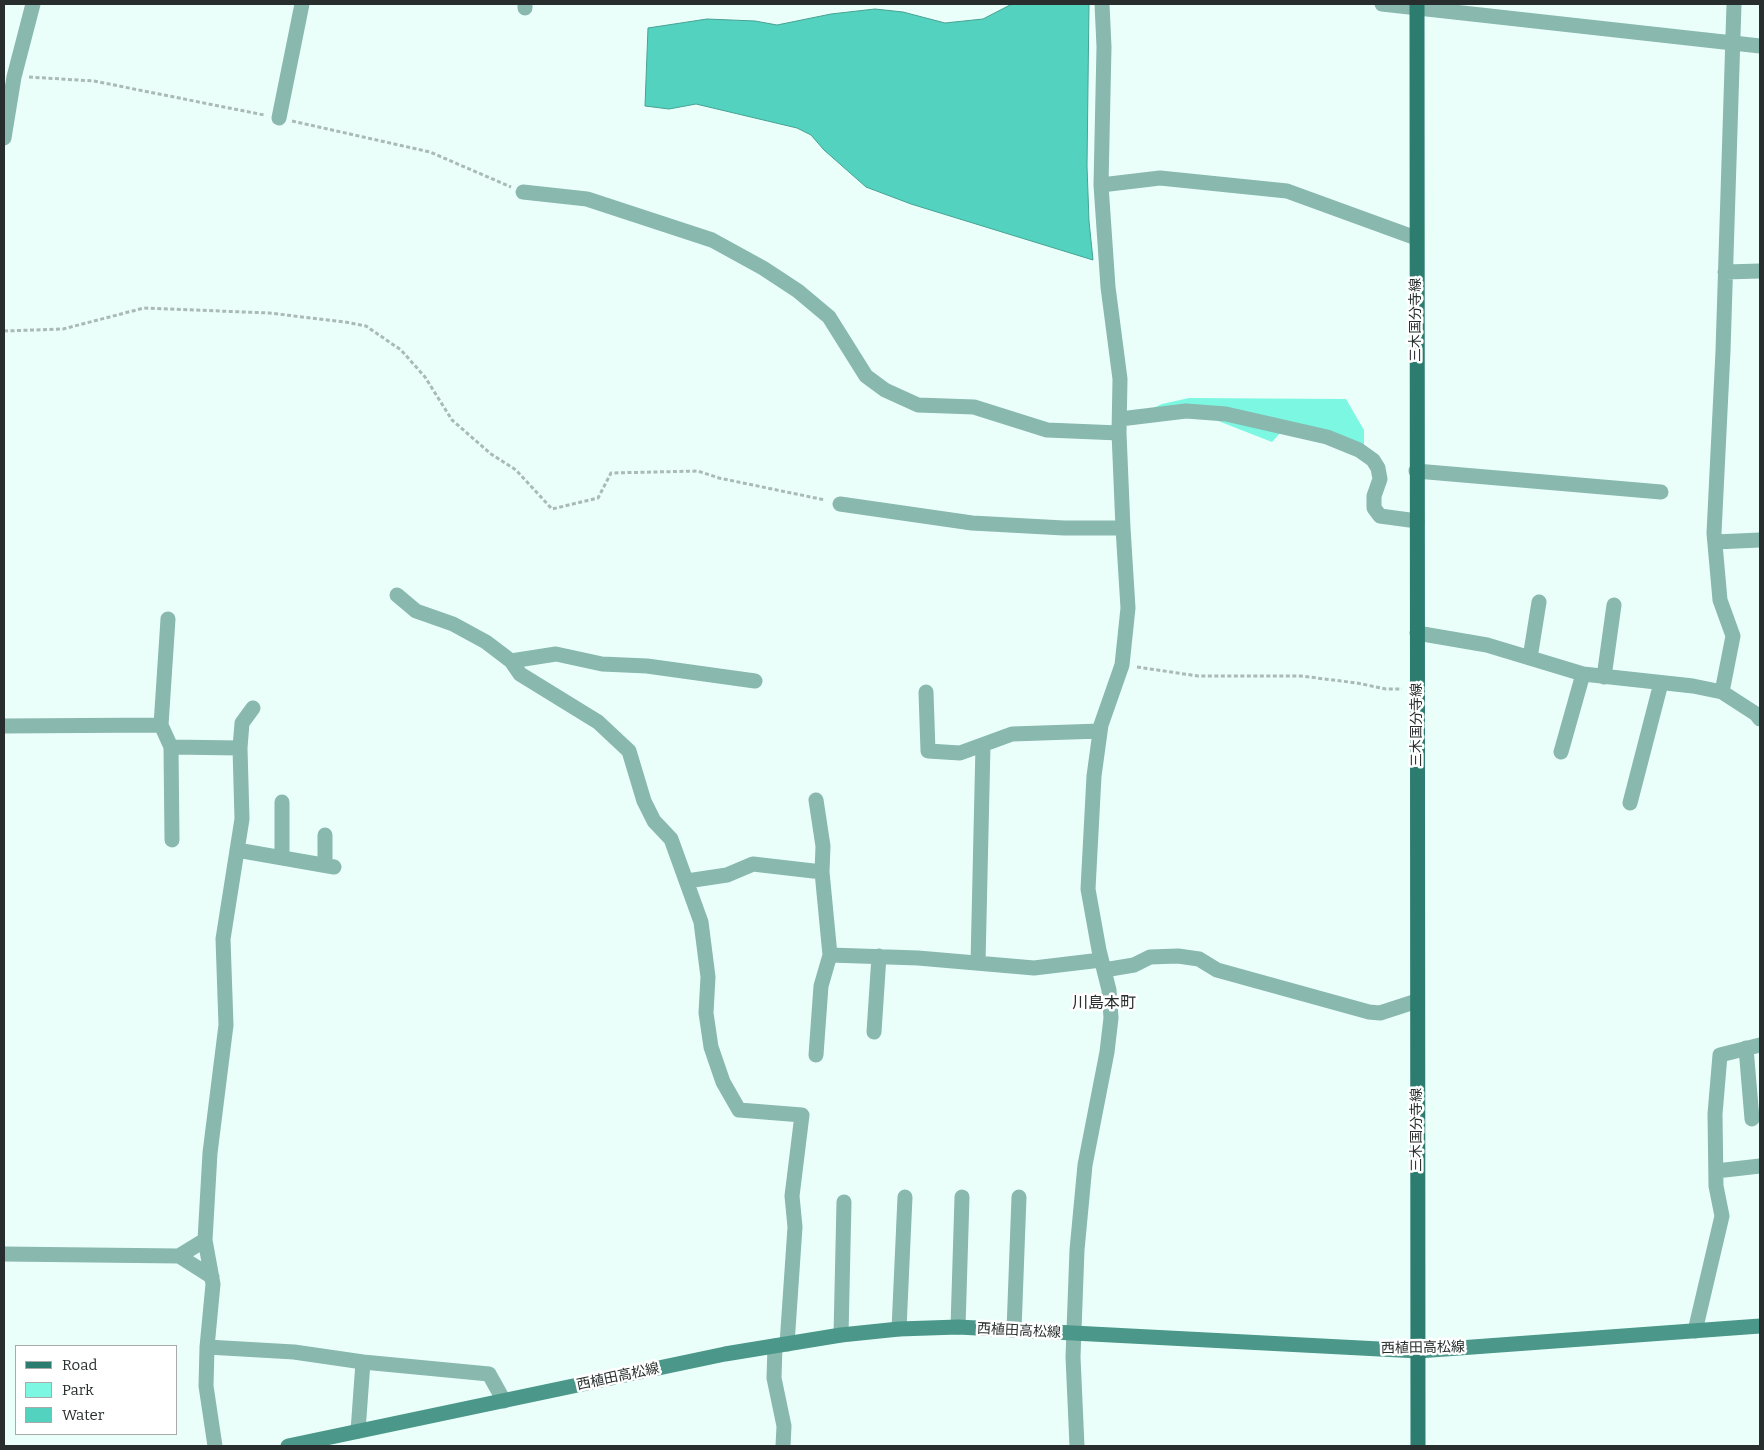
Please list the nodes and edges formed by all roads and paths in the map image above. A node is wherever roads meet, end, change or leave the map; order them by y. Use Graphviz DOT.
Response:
graph roads {
  1 [pos="33,4"];
  2 [pos="302,4"];
  3 [pos="1102,4"];
  4 [pos="1382,4"];
  5 [pos="1734,4"];
  6 [pos="1417,6"];
  7 [pos="1732,43"];
  8 [pos="1760,46"];
  9 [pos="279,118"];
  10 [pos="4,138"];
  11 [pos="1101,185"];
  12 [pos="523,192"];
  13 [pos="1416,238"];
  14 [pos="1760,271"];
  15 [pos="1725,272"];
  16 [pos="4,331"];
  17 [pos="1119,426"];
  18 [pos="1416,471"];
  19 [pos="1661,492"];
  20 [pos="840,504"];
  21 [pos="1417,521"];
  22 [pos="1123,528"];
  23 [pos="1760,540"];
  24 [pos="1715,542"];
  25 [pos="397,596"];
  26 [pos="1539,602"];
  27 [pos="1614,605"];
  28 [pos="168,619"];
  29 [pos="1417,633"];
  30 [pos="1530,658"];
  31 [pos="511,660"];
  32 [pos="1122,665"];
  33 [pos="1583,674"];
  34 [pos="1604,676"];
  35 [pos="755,681"];
  36 [pos="1661,683"];
  37 [pos="1417,689"];
  38 [pos="926,692"];
  39 [pos="1722,692"];
  40 [pos="253,708"];
  41 [pos="1760,719"];
  42 [pos="161,725"];
  43 [pos="4,726"];
  44 [pos="1100,731"];
  45 [pos="983,745"];
  46 [pos="171,747"];
  47 [pos="240,748"];
  48 [pos="1561,752"];
  49 [pos="816,800"];
  50 [pos="282,802"];
  51 [pos="1630,803"];
  52 [pos="325,835"];
  53 [pos="172,840"];
  54 [pos="236,850"];
  55 [pos="282,858"];
  56 [pos="822,872"];
  57 [pos="687,882"];
  58 [pos="830,955"];
  59 [pos="879,956"];
  60 [pos="978,963"];
  61 [pos="1103,965"];
  62 [pos="1417,1001"];
  63 [pos="874,1032"];
  64 [pos="1753,1047"];
  65 [pos="816,1054"];
  66 [pos="1752,1119"];
  67 [pos="1760,1166"];
  68 [pos="1716,1171"];
  69 [pos="905,1197"];
  70 [pos="962,1197"];
  71 [pos="1019,1197"];
  72 [pos="844,1202"];
  73 [pos="205,1240"];
  74 [pos="4,1254"];
  75 [pos="179,1256"];
  76 [pos="212,1277"];
  77 [pos="1760,1326"];
  78 [pos="958,1328"];
  79 [pos="899,1329"];
  80 [pos="1014,1330"];
  81 [pos="1695,1331"];
  82 [pos="1073,1334"];
  83 [pos="841,1335"];
  84 [pos="781,1345"];
  85 [pos="207,1347"];
  86 [pos="1418,1350"];
  87 [pos="363,1362"];
  88 [pos="504,1401"];
  89 [pos="358,1432"];
  90 [pos="215,1446"];
  91 [pos="288,1446"];
  92 [pos="782,1446"];
  93 [pos="1077,1446"];
  94 [pos="1418,1446"];
  1 -- 10 [label="street"];
  2 -- 9 [label="street"];
  3 -- 11 [label="street"];
  4 -- 6 [label="street"];
  5 -- 7 [label="street"];
  6 -- 7 [label="street"];
  6 -- 13 [label="main road, 三木国分寺線"];
  7 -- 8 [label="street"];
  7 -- 15 [label="street"];
  11 -- 13 [label="street"];
  11 -- 17 [label="street"];
  12 -- 17 [label="street"];
  13 -- 18 [label="main road, 三木国分寺線"];
  14 -- 15 [label="street"];
  15 -- 24 [label="street"];
  16 -- 20 [label="path"];
  17 -- 21 [label="street"];
  17 -- 22 [label="street"];
  18 -- 19 [label="street"];
  18 -- 21 [label="main road, 三木国分寺線"];
  20 -- 22 [label="street"];
  21 -- 29 [label="main road, 三木国分寺線"];
  22 -- 32 [label="street"];
  23 -- 24 [label="street"];
  24 -- 39 [label="street"];
  25 -- 31 [label="street"];
  26 -- 30 [label="street"];
  27 -- 34 [label="street"];
  28 -- 42 [label="street"];
  29 -- 30 [label="street"];
  29 -- 37 [label="main road, 三木国分寺線"];
  30 -- 33 [label="street"];
  31 -- 35 [label="street"];
  31 -- 57 [label="street"];
  32 -- 37 [label="path"];
  32 -- 44 [label="street"];
  33 -- 34 [label="street"];
  33 -- 48 [label="street"];
  34 -- 36 [label="street"];
  36 -- 39 [label="street"];
  36 -- 51 [label="street"];
  37 -- 62 [label="main road, 三木国分寺線"];
  38 -- 45 [label="street"];
  39 -- 41 [label="street"];
  40 -- 47 [label="street"];
  42 -- 43 [label="street"];
  42 -- 46 [label="street"];
  44 -- 45 [label="street"];
  44 -- 61 [label="street"];
  45 -- 60 [label="street"];
  46 -- 47 [label="street"];
  46 -- 53 [label="street"];
  47 -- 54 [label="street"];
  49 -- 56 [label="street"];
  50 -- 55 [label="street"];
  52 -- 55 [label="street"];
  54 -- 55 [label="street"];
  54 -- 73 [label="street"];
  56 -- 57 [label="street"];
  56 -- 58 [label="street"];
  57 -- 84 [label="street"];
  58 -- 59 [label="street"];
  58 -- 65 [label="street"];
  59 -- 60 [label="street"];
  59 -- 63 [label="street"];
  60 -- 61 [label="street"];
  61 -- 62 [label="street"];
  61 -- 82 [label="street"];
  62 -- 86 [label="main road, 三木国分寺線"];
  64 -- 66 [label="street"];
  64 -- 68 [label="street"];
  67 -- 68 [label="street"];
  68 -- 81 [label="street"];
  69 -- 79 [label="street"];
  70 -- 78 [label="street"];
  71 -- 80 [label="street"];
  72 -- 83 [label="street"];
  73 -- 75 [label="street"];
  73 -- 76 [label="street"];
  74 -- 75 [label="street"];
  75 -- 76 [label="street"];
  76 -- 85 [label="street"];
  77 -- 81 [label="main road, 西植田高松線"];
  78 -- 79 [label="main road, 西植田高松線"];
  78 -- 80 [label="main road, 西植田高松線"];
  79 -- 83 [label="main road, 西植田高松線"];
  80 -- 82 [label="main road, 西植田高松線"];
  81 -- 86 [label="main road, 西植田高松線"];
  82 -- 86 [label="main road, 西植田高松線"];
  82 -- 93 [label="street"];
  83 -- 84 [label="main road, 西植田高松線"];
  84 -- 88 [label="main road, 西植田高松線"];
  84 -- 92 [label="street"];
  85 -- 87 [label="street"];
  85 -- 90 [label="street"];
  86 -- 94 [label="main road, 三木国分寺線"];
  87 -- 88 [label="street"];
  87 -- 89 [label="street"];
  88 -- 89 [label="main road, 西植田高松線"];
  89 -- 91 [label="main road, 西植田高松線"];
}
